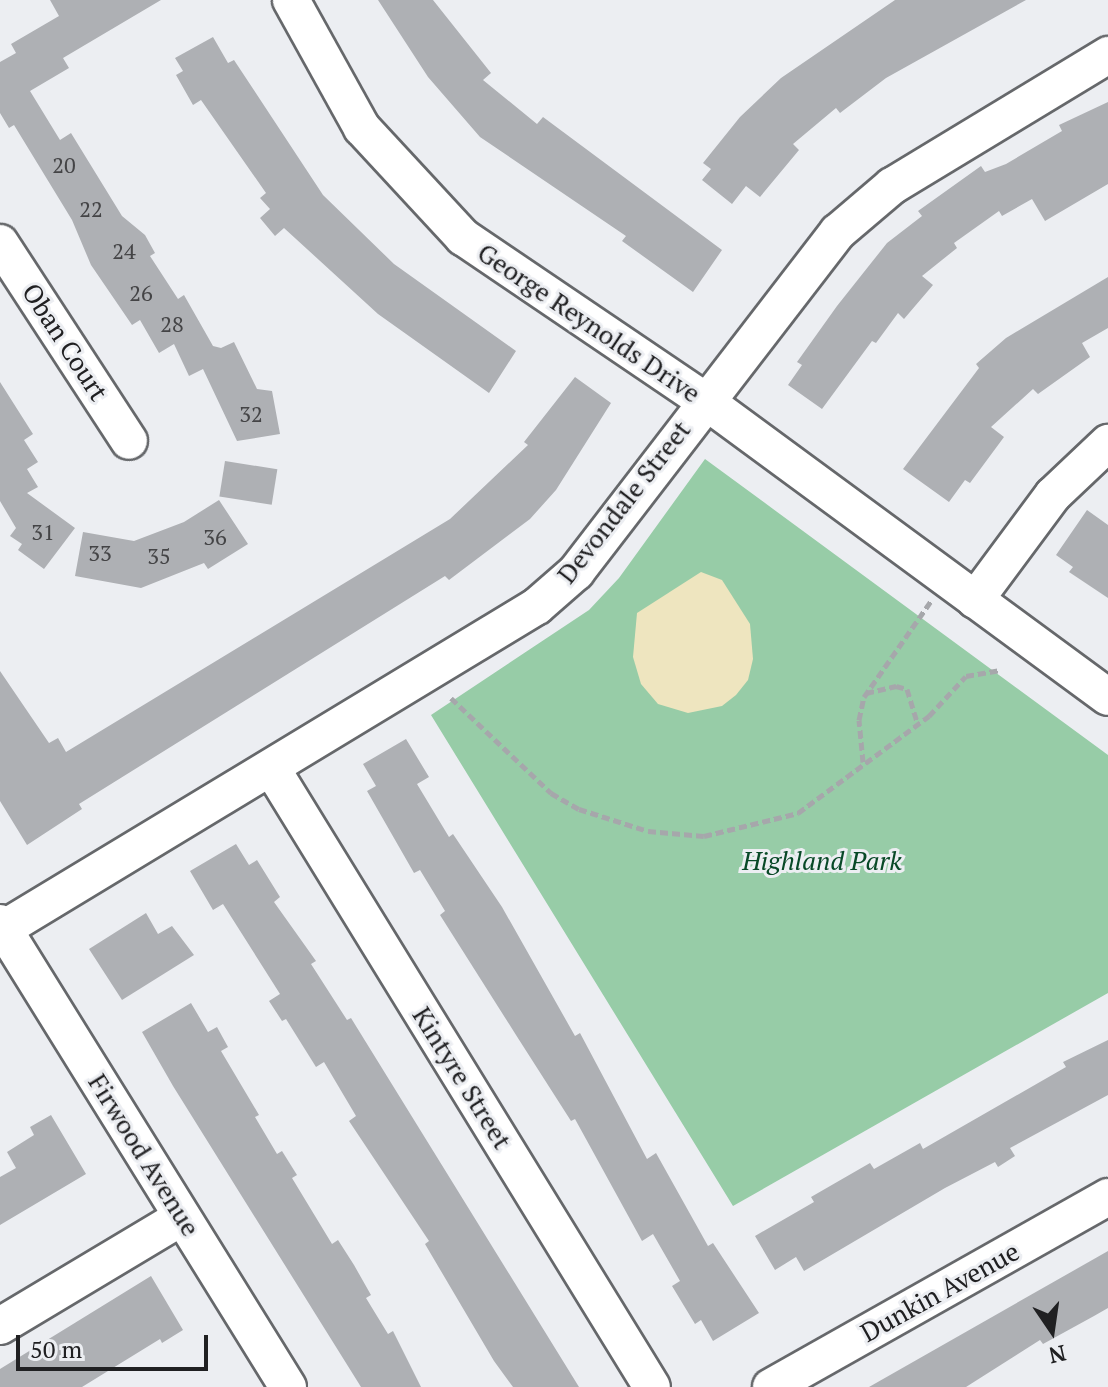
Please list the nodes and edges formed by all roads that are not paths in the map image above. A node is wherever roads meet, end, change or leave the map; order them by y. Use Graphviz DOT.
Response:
graph roads {
  1 [pos="291,0"];
  2 [pos="1108,55"];
  3 [pos="0,243"];
  4 [pos="704,400"];
  5 [pos="129,441"];
  6 [pos="1108,443"];
  7 [pos="961,589"];
  8 [pos="1108,697"];
  9 [pos="272,769"];
  10 [pos="1,928"];
  11 [pos="1108,1197"];
  12 [pos="182,1217"];
  13 [pos="0,1326"];
  14 [pos="288,1387"];
  15 [pos="652,1387"];
  16 [pos="771,1387"];
  1 -- 4 [label="street, George Reynolds Drive"];
  2 -- 4 [label="street, Devondale Street"];
  3 -- 5 [label="street, Oban Court"];
  4 -- 7 [label="street, George Reynolds Drive"];
  4 -- 9 [label="street, Devondale Street"];
  6 -- 7 [label="street"];
  7 -- 8 [label="street, George Reynolds Drive"];
  9 -- 10 [label="street, Devondale Street"];
  9 -- 15 [label="street, Kintyre Street"];
  10 -- 12 [label="street, Firwood Avenue"];
  11 -- 16 [label="street, Dunkin Avenue"];
  12 -- 13 [label="street"];
  12 -- 14 [label="street, Firwood Avenue"];
}
